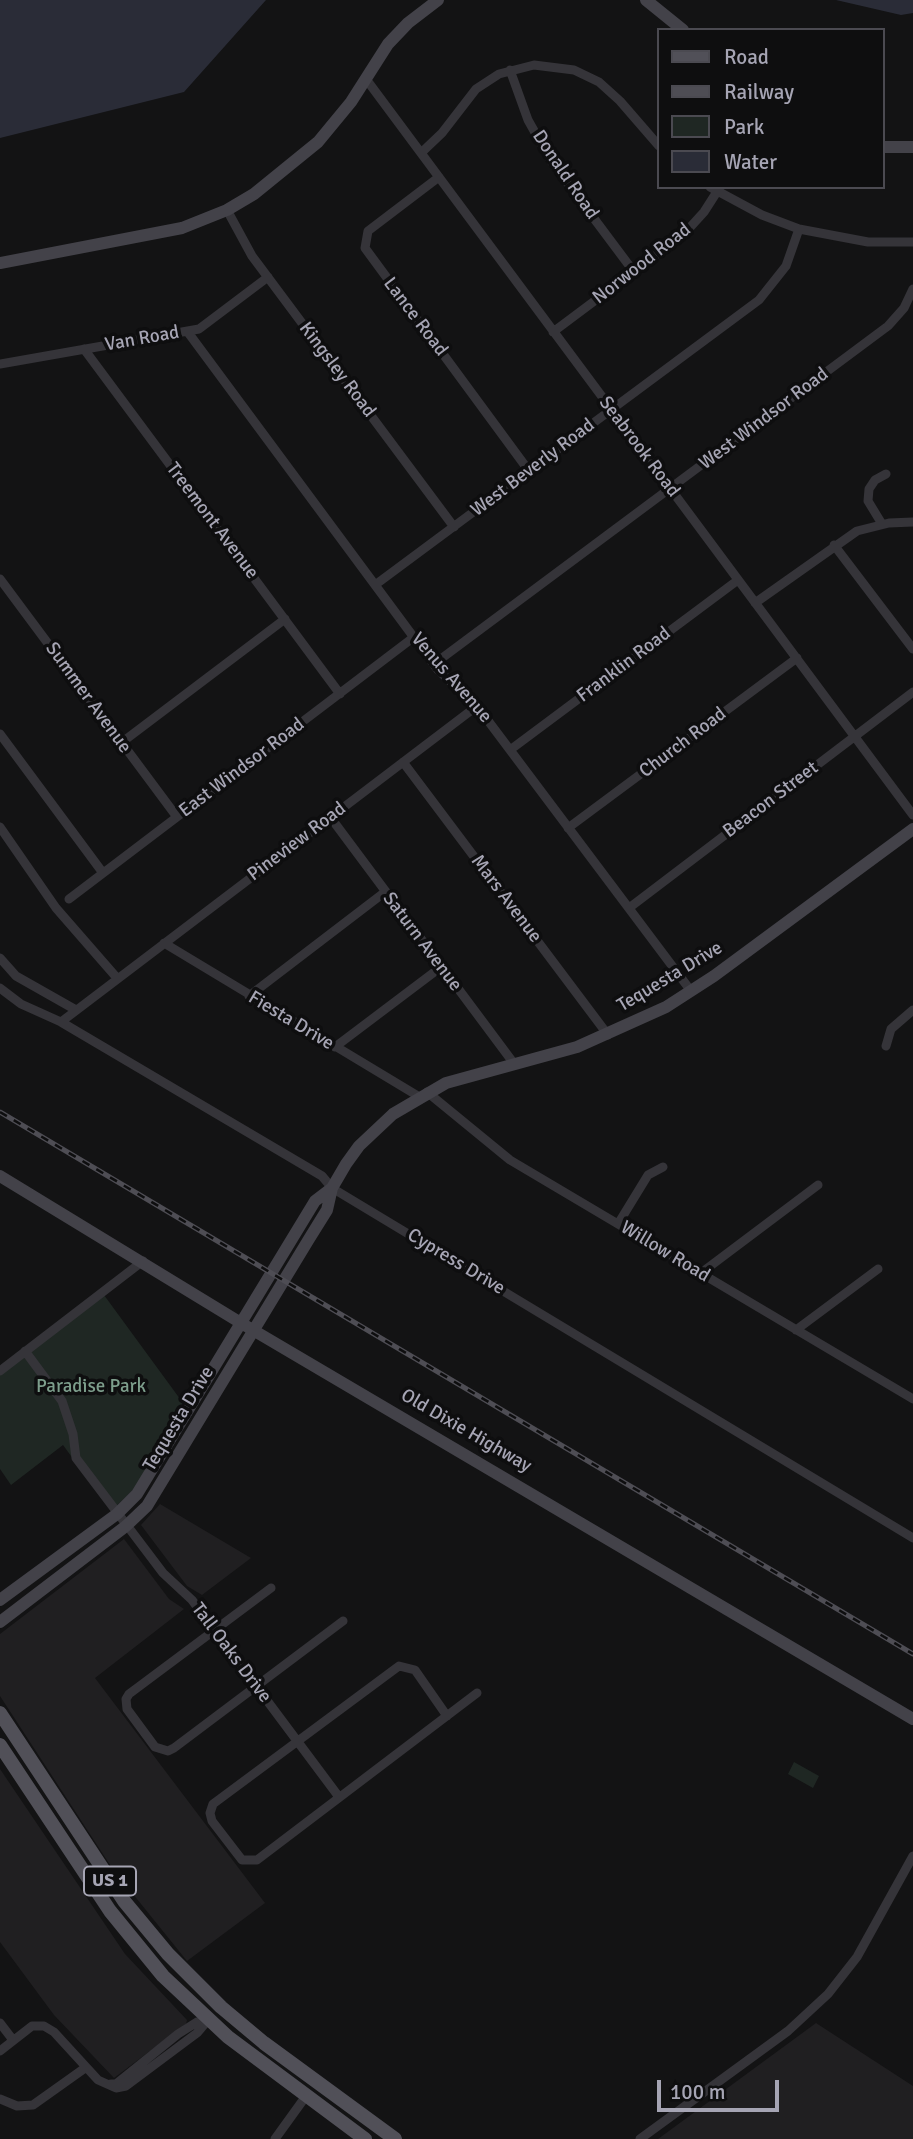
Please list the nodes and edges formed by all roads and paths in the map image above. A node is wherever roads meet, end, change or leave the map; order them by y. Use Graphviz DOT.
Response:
graph roads {
  1 [pos="438,0"];
  2 [pos="646,0"];
  3 [pos="681,28"];
  4 [pos="510,70"];
  5 [pos="366,79"];
  6 [pos="657,144"];
  7 [pos="913,147"];
  8 [pos="885,148"];
  9 [pos="421,153"];
  10 [pos="439,177"];
  11 [pos="716,189"];
  12 [pos="226,210"];
  13 [pos="799,229"];
  14 [pos="913,242"];
  15 [pos="0,263"];
  16 [pos="634,272"];
  17 [pos="268,277"];
  18 [pos="913,289"];
  19 [pos="187,331"];
  20 [pos="553,332"];
  21 [pos="84,349"];
  22 [pos="0,363"];
  23 [pos="611,410"];
  24 [pos="529,471"];
  25 [pos="886,474"];
  26 [pos="670,489"];
  27 [pos="913,522"];
  28 [pos="882,524"];
  29 [pos="454,527"];
  30 [pos="834,545"];
  31 [pos="0,579"];
  32 [pos="738,580"];
  33 [pos="375,585"];
  34 [pos="755,603"];
  35 [pos="285,619"];
  36 [pos="414,638"];
  37 [pos="913,649"];
  38 [pos="797,658"];
  39 [pos="434,664"];
  40 [pos="913,692"];
  41 [pos="340,694"];
  42 [pos="477,706"];
  43 [pos="0,734"];
  44 [pos="855,736"];
  45 [pos="121,743"];
  46 [pos="510,750"];
  47 [pos="403,762"];
  48 [pos="913,815"];
  49 [pos="177,817"];
  50 [pos="331,817"];
  51 [pos="0,827"];
  52 [pos="568,828"];
  53 [pos="913,829"];
  54 [pos="103,873"];
  55 [pos="385,892"];
  56 [pos="69,899"];
  57 [pos="629,908"];
  58 [pos="164,943"];
  59 [pos="0,958"];
  60 [pos="441,967"];
  61 [pos="117,978"];
  62 [pos="0,988"];
  63 [pos="691,991"];
  64 [pos="249,996"];
  65 [pos="76,1010"];
  66 [pos="913,1010"];
  67 [pos="63,1024"];
  68 [pos="608,1035"];
  69 [pos="886,1046"];
  70 [pos="335,1047"];
  71 [pos="514,1065"];
  72 [pos="423,1094"];
  73 [pos="663,1167"];
  74 [pos="0,1176"];
  75 [pos="818,1185"];
  76 [pos="331,1188"];
  77 [pos="618,1224"];
  78 [pos="143,1261"];
  79 [pos="878,1269"];
  80 [pos="701,1273"];
  81 [pos="241,1323"];
  82 [pos="254,1330"];
  83 [pos="796,1330"];
  84 [pos="25,1352"];
  85 [pos="0,1371"];
  86 [pos="913,1399"];
  87 [pos="117,1514"];
  88 [pos="126,1526"];
  89 [pos="913,1538"];
  90 [pos="271,1588"];
  91 [pos="0,1600"];
  92 [pos="343,1621"];
  93 [pos="0,1622"];
  94 [pos="214,1632"];
  95 [pos="255,1686"];
  96 [pos="477,1693"];
  97 [pos="0,1713"];
  98 [pos="447,1716"];
  99 [pos="913,1718"];
  100 [pos="297,1741"];
  101 [pos="0,1745"];
  102 [pos="339,1797"];
  103 [pos="913,1856"];
  104 [pos="94,1888"];
  105 [pos="124,1901"];
  106 [pos="180,1993"];
  107 [pos="207,1994"];
  108 [pos="208,2020"];
  109 [pos="237,2021"];
  110 [pos="0,2023"];
  111 [pos="13,2040"];
  112 [pos="0,2051"];
  113 [pos="85,2068"];
  114 [pos="306,2096"];
  115 [pos="0,2099"];
  116 [pos="349,2128"];
  117 [pos="382,2129"];
  118 [pos="275,2139"];
  119 [pos="365,2139"];
  120 [pos="395,2139"];
  121 [pos="640,2139"];
  1 -- 5 [label="street"];
  2 -- 3 [label="street"];
  4 -- 6 [label="street"];
  4 -- 9 [label="street"];
  4 -- 16 [label="street, Donald Road"];
  5 -- 9 [label="street, Seabrook Road"];
  5 -- 12 [label="street"];
  7 -- 8 [label="street"];
  9 -- 10 [label="street, Seabrook Road"];
  10 -- 20 [label="street, Seabrook Road"];
  10 -- 24 [label="street, Lance Road"];
  11 -- 13 [label="street"];
  11 -- 16 [label="street, Norwood Road"];
  12 -- 15 [label="street"];
  12 -- 17 [label="street, Kingsley Road"];
  13 -- 14 [label="street"];
  13 -- 23 [label="street, West Beverly Road"];
  16 -- 20 [label="street, Norwood Road"];
  17 -- 19 [label="street, Van Road"];
  17 -- 29 [label="street, Kingsley Road"];
  18 -- 26 [label="street, West Windsor Road"];
  19 -- 21 [label="street, Van Road"];
  19 -- 33 [label="street, Venus Avenue"];
  20 -- 23 [label="street, Seabrook Road"];
  21 -- 22 [label="street, Van Road"];
  21 -- 35 [label="street, Treemont Avenue"];
  23 -- 24 [label="street, West Beverly Road"];
  23 -- 26 [label="street, Seabrook Road"];
  24 -- 29 [label="street, West Beverly Road"];
  25 -- 28 [label="street"];
  26 -- 32 [label="street, Seabrook Road"];
  26 -- 39 [label="street, West Windsor Road"];
  27 -- 28 [label="street"];
  28 -- 30 [label="street"];
  29 -- 33 [label="street, West Beverly Road"];
  30 -- 34 [label="street"];
  30 -- 37 [label="street"];
  31 -- 45 [label="street, Summer Avenue"];
  32 -- 34 [label="street, Seabrook Road"];
  32 -- 46 [label="street, Franklin Road"];
  33 -- 36 [label="street, Venus Avenue"];
  34 -- 38 [label="street, Seabrook Road"];
  35 -- 41 [label="street, Treemont Avenue"];
  35 -- 45 [label="street"];
  36 -- 39 [label="street, Venus Avenue"];
  36 -- 41 [label="street, East Windsor Road"];
  38 -- 44 [label="street, Seabrook Road"];
  38 -- 52 [label="street, Church Road"];
  39 -- 42 [label="street, Venus Avenue"];
  40 -- 44 [label="street, Beacon Street"];
  41 -- 49 [label="street, East Windsor Road"];
  42 -- 46 [label="street, Venus Avenue"];
  42 -- 47 [label="street, Pineview Road"];
  43 -- 54 [label="street"];
  44 -- 48 [label="street, Seabrook Road"];
  44 -- 57 [label="street, Beacon Street"];
  45 -- 49 [label="street, Summer Avenue"];
  46 -- 52 [label="street, Venus Avenue"];
  47 -- 50 [label="street, Pineview Road"];
  47 -- 68 [label="street, Mars Avenue"];
  49 -- 54 [label="street, East Windsor Road"];
  50 -- 55 [label="street, Saturn Avenue"];
  50 -- 58 [label="street, Pineview Road"];
  51 -- 61 [label="street"];
  52 -- 57 [label="street, Venus Avenue"];
  53 -- 63 [label="street, Tequesta Drive"];
  54 -- 56 [label="street, East Windsor Road"];
  55 -- 60 [label="street, Saturn Avenue"];
  55 -- 64 [label="street"];
  57 -- 63 [label="street, Venus Avenue"];
  58 -- 61 [label="street, Pineview Road"];
  58 -- 64 [label="street, Fiesta Drive"];
  59 -- 65 [label="street"];
  60 -- 70 [label="street"];
  60 -- 71 [label="street, Saturn Avenue"];
  61 -- 65 [label="street, Pineview Road"];
  62 -- 67 [label="street, Cypress Drive"];
  63 -- 68 [label="street, Tequesta Drive"];
  64 -- 70 [label="street, Fiesta Drive"];
  65 -- 67 [label="street, Pineview Road"];
  66 -- 69 [label="street"];
  67 -- 76 [label="street, Cypress Drive"];
  68 -- 71 [label="street, Tequesta Drive"];
  70 -- 72 [label="street, Fiesta Drive"];
  71 -- 72 [label="street, Tequesta Drive"];
  72 -- 76 [label="street, Tequesta Drive"];
  72 -- 77 [label="street, Willow Road"];
  73 -- 77 [label="street"];
  74 -- 78 [label="street, Old Dixie Highway"];
  75 -- 80 [label="street"];
  76 -- 81 [label="street, Tequesta Drive"];
  76 -- 82 [label="street, Tequesta Drive"];
  76 -- 89 [label="street, Cypress Drive"];
  77 -- 80 [label="street, Willow Road"];
  78 -- 81 [label="street, Old Dixie Highway"];
  78 -- 84 [label="street"];
  79 -- 83 [label="street"];
  80 -- 83 [label="street, Willow Road"];
  81 -- 82 [label="street, Old Dixie Highway"];
  81 -- 87 [label="street, Tequesta Drive"];
  82 -- 88 [label="street, Tequesta Drive"];
  82 -- 99 [label="street, Old Dixie Highway"];
  83 -- 86 [label="street, Willow Road"];
  84 -- 85 [label="street"];
  84 -- 87 [label="street, Tall Oaks Drive"];
  87 -- 88 [label="street, Tall Oaks Drive"];
  87 -- 91 [label="street, Tequesta Drive"];
  88 -- 93 [label="street, Tequesta Drive"];
  88 -- 94 [label="street, Tall Oaks Drive"];
  90 -- 94 [label="street"];
  92 -- 95 [label="street"];
  94 -- 95 [label="street, Tall Oaks Drive"];
  94 -- 95 [label="street"];
  95 -- 100 [label="street, Tall Oaks Drive"];
  96 -- 98 [label="street"];
  97 -- 105 [label="main road, US 1"];
  98 -- 100 [label="street"];
  98 -- 102 [label="street"];
  100 -- 102 [label="street, Tall Oaks Drive"];
  100 -- 102 [label="street"];
  101 -- 104 [label="main road, US 1"];
  103 -- 121 [label="street"];
  104 -- 105 [label="main road"];
  104 -- 106 [label="main road, US 1"];
  105 -- 107 [label="main road, US 1"];
  106 -- 107 [label="main road"];
  106 -- 108 [label="main road, US 1"];
  107 -- 109 [label="main road, US 1"];
  108 -- 109 [label="main road"];
  108 -- 113 [label="street"];
  108 -- 114 [label="main road, US 1"];
  109 -- 117 [label="main road, US 1"];
  110 -- 111 [label="street"];
  111 -- 112 [label="street"];
  111 -- 113 [label="street"];
  113 -- 115 [label="street"];
  114 -- 116 [label="main road, US 1"];
  114 -- 118 [label="street"];
  116 -- 117 [label="main road"];
  116 -- 119 [label="main road, US 1"];
  117 -- 120 [label="main road, US 1"];
}
